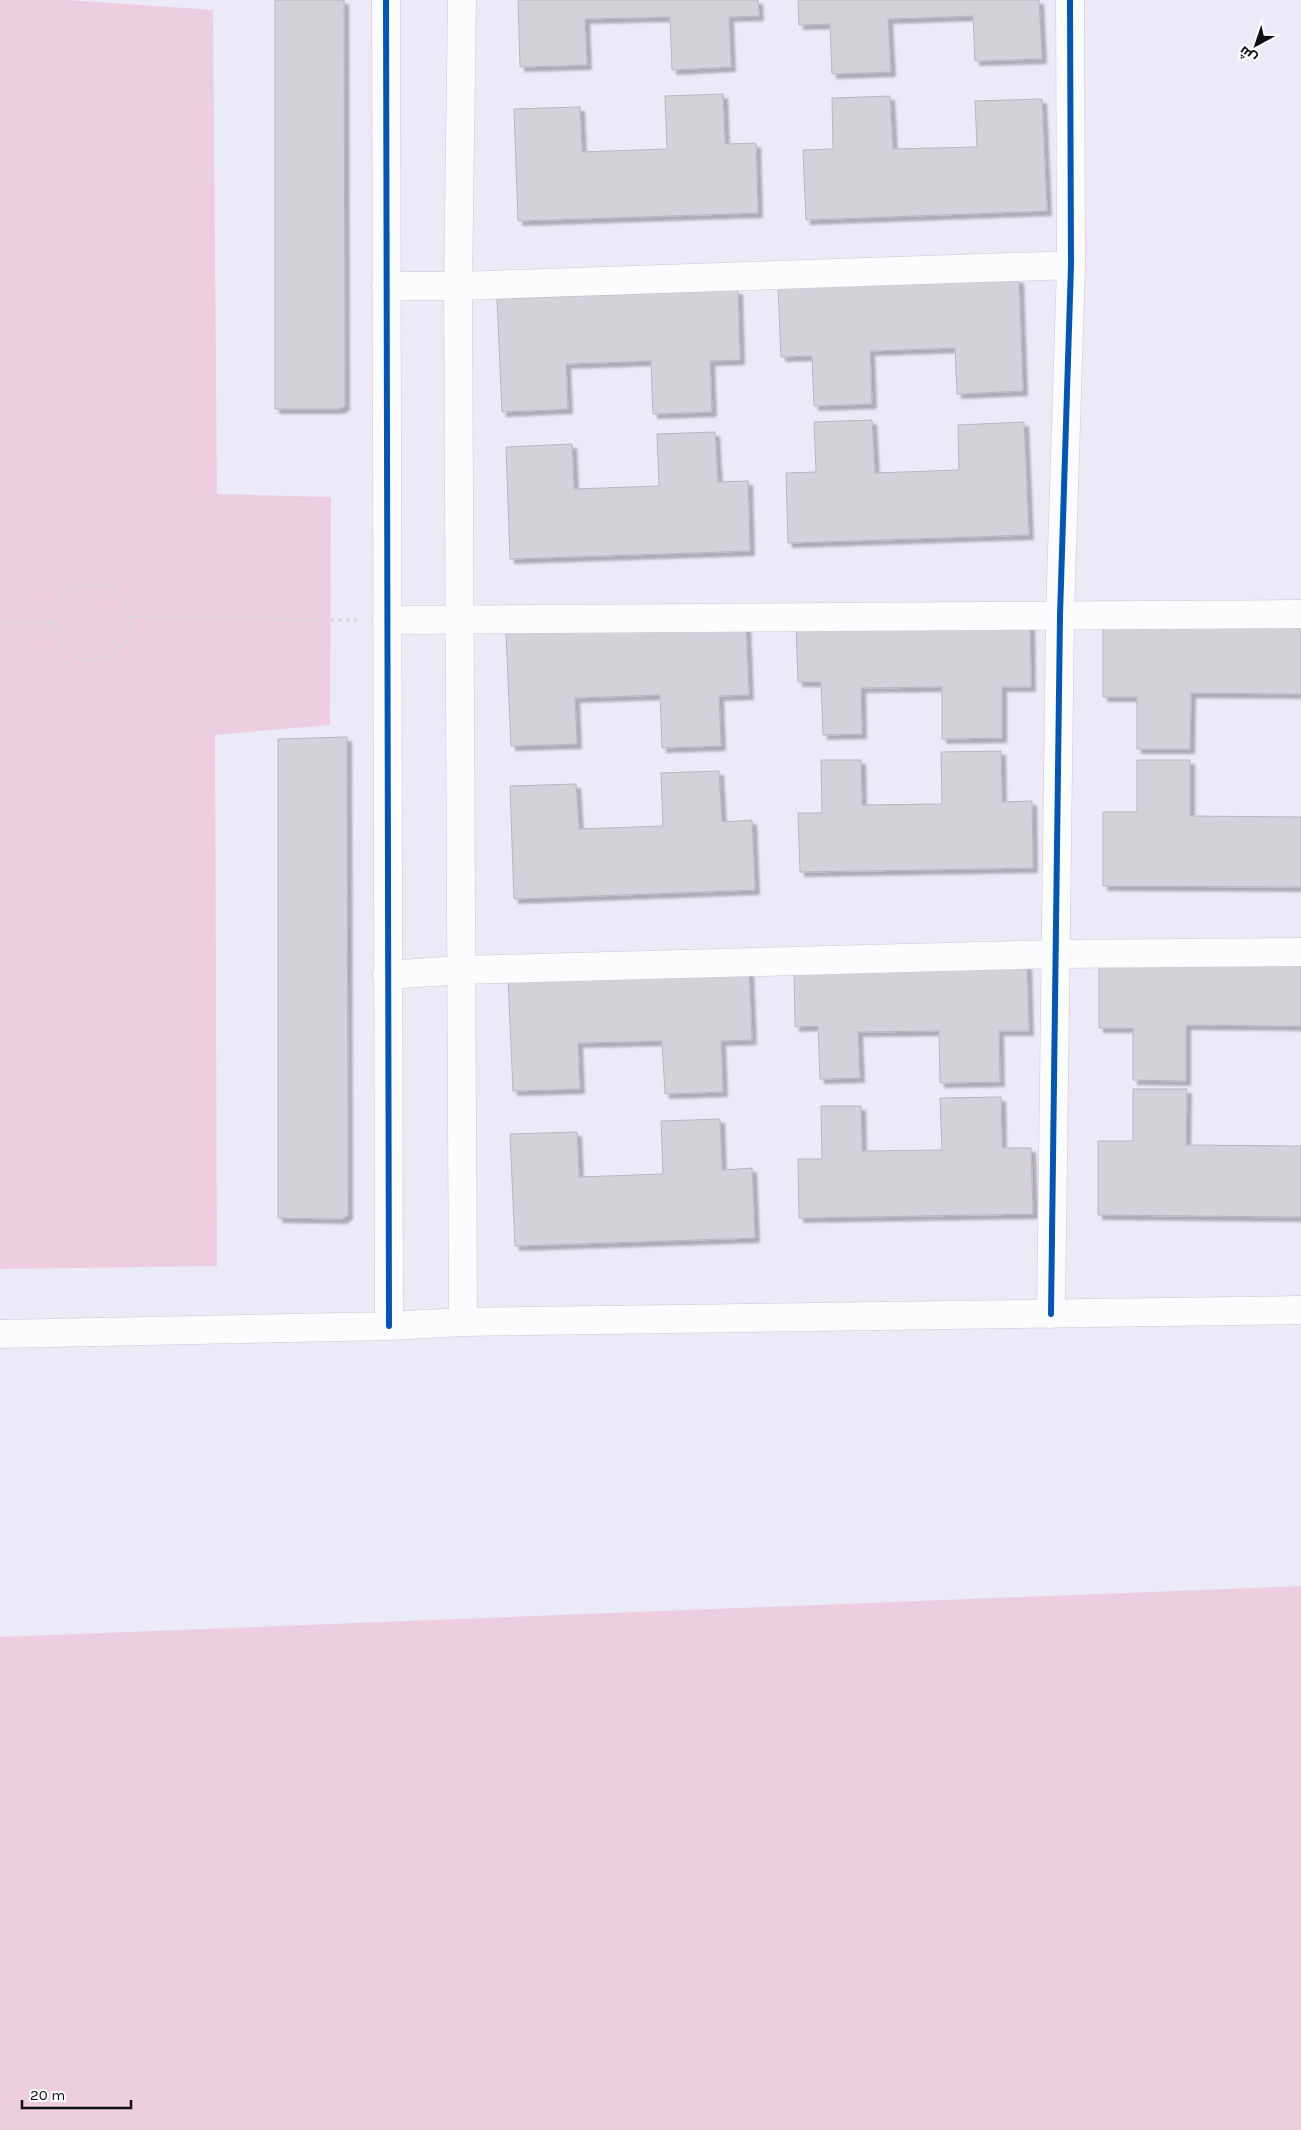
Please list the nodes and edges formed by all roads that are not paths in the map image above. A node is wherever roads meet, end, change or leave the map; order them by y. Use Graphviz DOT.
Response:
graph roads {
  1 [pos="386,0"];
  2 [pos="462,0"];
  3 [pos="1070,0"];
  4 [pos="1071,265"];
  5 [pos="386,286"];
  6 [pos="458,286"];
  7 [pos="1301,614"];
  8 [pos="1060,615"];
  9 [pos="387,620"];
  10 [pos="460,621"];
  11 [pos="1301,952"];
  12 [pos="1055,954"];
  13 [pos="460,970"];
  14 [pos="387,975"];
  15 [pos="1301,1310"];
  16 [pos="1051,1314"];
  17 [pos="463,1322"];
  18 [pos="388,1326"];
  19 [pos="0,1334"];
  1 -- 5 [label="street"];
  2 -- 6 [label="street"];
  3 -- 4 [label="street"];
  4 -- 6 [label="street"];
  4 -- 8 [label="street"];
  5 -- 6 [label="street"];
  5 -- 9 [label="street"];
  6 -- 10 [label="street"];
  7 -- 8 [label="street"];
  8 -- 10 [label="street"];
  8 -- 12 [label="street"];
  9 -- 10 [label="street"];
  9 -- 14 [label="street"];
  10 -- 13 [label="street"];
  11 -- 12 [label="street"];
  12 -- 13 [label="street"];
  12 -- 16 [label="street"];
  13 -- 14 [label="street"];
  13 -- 17 [label="street"];
  14 -- 18 [label="street"];
  15 -- 16 [label="street"];
  16 -- 17 [label="street"];
  17 -- 18 [label="street"];
  18 -- 19 [label="street"];
}
